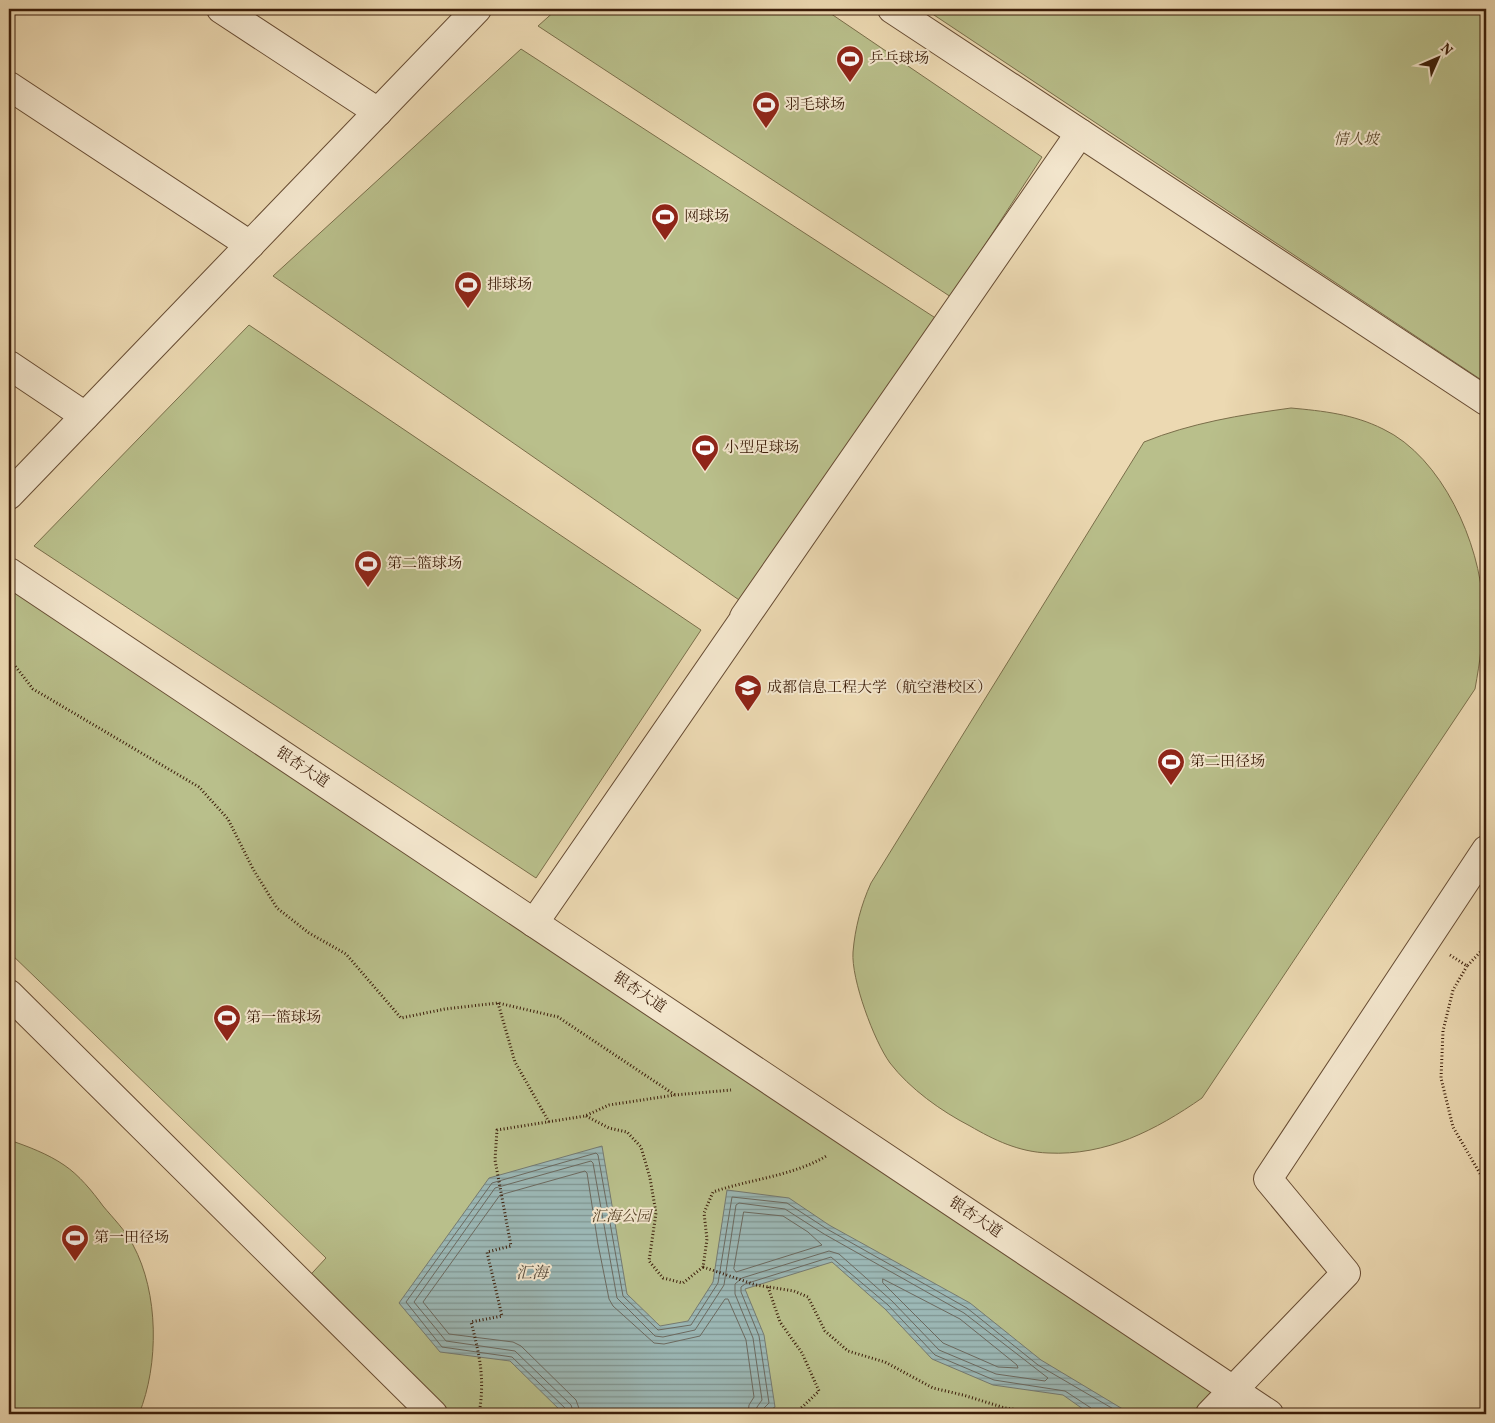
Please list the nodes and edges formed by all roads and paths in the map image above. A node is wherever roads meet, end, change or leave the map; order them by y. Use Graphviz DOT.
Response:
graph roads {
  1 [pos="221,9"];
  2 [pos="477,9"];
  3 [pos="892,9"];
  4 [pos="9,86"];
  5 [pos="378,112"];
  6 [pos="1080,133"];
  7 [pos="1052,173"];
  8 [pos="250,245"];
  9 [pos="9,366"];
  10 [pos="1486,401"];
  11 [pos="85,416"];
  12 [pos="9,495"];
  13 [pos="9,572"];
  14 [pos="744,617"];
  15 [pos="9,658"];
  16 [pos="1486,850"];
  17 [pos="534,922"];
  18 [pos="1427,940"];
  19 [pos="1486,946"];
  20 [pos="1468,966"];
  21 [pos="9,994"];
  22 [pos="498,1003"];
  23 [pos="778,1086"];
  24 [pos="675,1095"];
  25 [pos="585,1116"];
  26 [pos="549,1122"];
  27 [pos="856,1138"];
  28 [pos="1486,1184"];
  29 [pos="702,1267"];
  30 [pos="768,1287"];
  31 [pos="1233,1390"];
  32 [pos="433,1414"];
  33 [pos="479,1414"];
  34 [pos="795,1414"];
  35 [pos="1047,1414"];
  36 [pos="1210,1414"];
  37 [pos="1269,1414"];
  1 -- 5 [label="street"];
  2 -- 5 [label="street"];
  3 -- 6 [label="street"];
  4 -- 8 [label="street"];
  5 -- 8 [label="street"];
  6 -- 7 [label="street"];
  6 -- 10 [label="street"];
  7 -- 14 [label="street"];
  7 -- 17 [label="street"];
  8 -- 11 [label="street"];
  9 -- 11 [label="street"];
  11 -- 12 [label="street"];
  13 -- 17 [label="street, 银杏大道"];
  15 -- 22 [label="path"];
  16 -- 18 [label="street"];
  17 -- 23 [label="street, 银杏大道"];
  18 -- 20 [label="path"];
  18 -- 31 [label="street"];
  19 -- 20 [label="path"];
  20 -- 28 [label="path"];
  21 -- 32 [label="street"];
  22 -- 24 [label="path"];
  22 -- 26 [label="path"];
  23 -- 24 [label="path"];
  23 -- 27 [label="street, 银杏大道"];
  24 -- 25 [label="path"];
  25 -- 26 [label="path"];
  25 -- 29 [label="path"];
  26 -- 33 [label="path"];
  27 -- 29 [label="path"];
  27 -- 31 [label="street, 银杏大道"];
  29 -- 30 [label="path"];
  30 -- 34 [label="path"];
  30 -- 35 [label="path"];
  31 -- 36 [label="street"];
  31 -- 37 [label="street, 银杏大道"];
}
